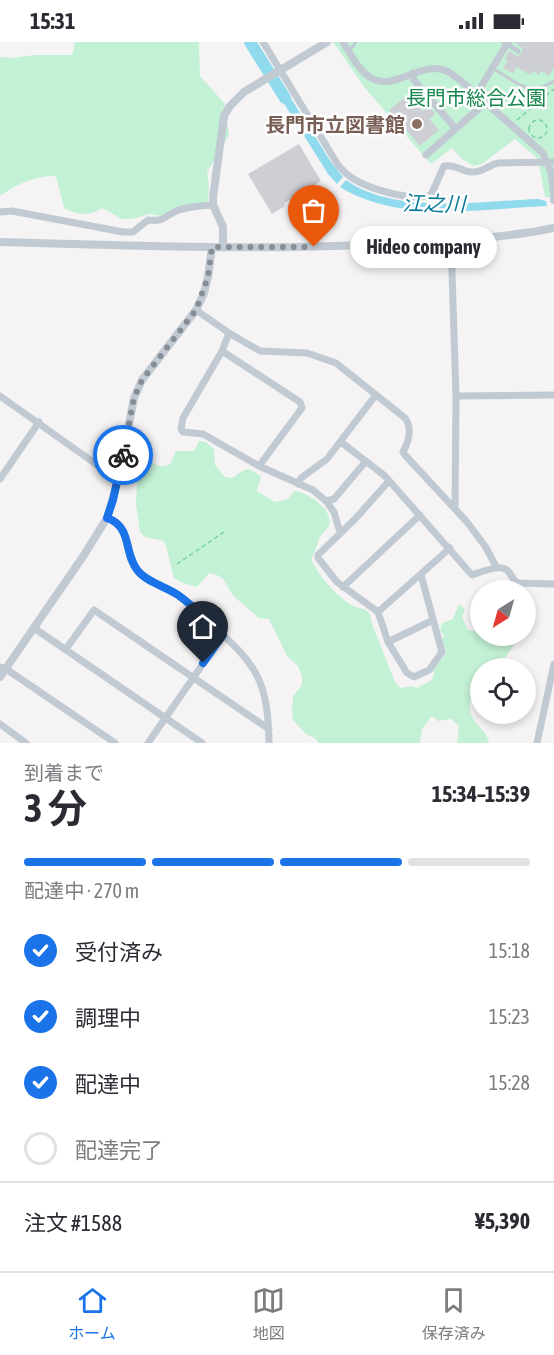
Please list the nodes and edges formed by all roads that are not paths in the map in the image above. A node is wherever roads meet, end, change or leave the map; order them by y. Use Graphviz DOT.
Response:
graph roads {
  1 [pos="263,42"];
  2 [pos="327,42"];
  3 [pos="343,42"];
  4 [pos="356,42"];
  5 [pos="506,42"];
  6 [pos="349,51"];
  7 [pos="518,51"];
  8 [pos="492,68"];
  9 [pos="280,70"];
  10 [pos="413,72"];
  11 [pos="554,81"];
  12 [pos="476,95"];
  13 [pos="485,103"];
  14 [pos="460,127"];
  15 [pos="426,155"];
  16 [pos="551,163"];
  17 [pos="554,199"];
  18 [pos="213,206"];
  19 [pos="0,212"];
  20 [pos="554,228"];
  21 [pos="451,241"];
  22 [pos="0,242"];
  23 [pos="212,247"];
  24 [pos="223,247"];
  25 [pos="196,310"];
  26 [pos="229,333"];
  27 [pos="222,351"];
  28 [pos="554,395"];
  29 [pos="0,396"];
  30 [pos="375,396"];
  31 [pos="456,396"];
  32 [pos="39,423"];
  33 [pos="341,442"];
  34 [pos="366,461"];
  35 [pos="259,466"];
  36 [pos="120,472"];
  37 [pos="0,479"];
  38 [pos="389,481"];
  39 [pos="298,484"];
  40 [pos="326,501"];
  41 [pos="455,509"];
  42 [pos="420,514"];
  43 [pos="107,518"];
  44 [pos="340,532"];
  45 [pos="450,548"];
  46 [pos="497,568"];
  47 [pos="421,575"];
  48 [pos="554,584"];
  49 [pos="343,587"];
  50 [pos="378,612"];
  51 [pos="433,620"];
  52 [pos="34,628"];
  53 [pos="223,635"];
  54 [pos="388,642"];
  55 [pos="66,649"];
  56 [pos="554,664"];
  57 [pos="3,668"];
  58 [pos="0,677"];
  59 [pos="193,677"];
  60 [pos="165,718"];
  61 [pos="0,724"];
  62 [pos="269,729"];
  63 [pos="26,743"];
  64 [pos="115,743"];
  65 [pos="148,743"];
  66 [pos="202,743"];
  67 [pos="269,743"];
  68 [pos="537,743"];
  1 -- 9 [label="street"];
  2 -- 9 [label="street"];
  3 -- 6 [label="street"];
  4 -- 6 [label="lane"];
  5 -- 7 [label="street, bridge"];
  5 -- 8 [label="street"];
  6 -- 10 [label="street"];
  8 -- 11 [label="lane"];
  8 -- 12 [label="street"];
  9 -- 16 [label="street"];
  9 -- 18 [label="street"];
  10 -- 12 [label="street"];
  10 -- 14 [label="street"];
  12 -- 13 [label="street"];
  13 -- 14 [label="street"];
  13 -- 16 [label="street"];
  14 -- 15 [label="street"];
  16 -- 17 [label="street"];
  18 -- 19 [label="street"];
  18 -- 24 [label="street"];
  20 -- 21 [label="street"];
  21 -- 24 [label="street"];
  21 -- 31 [label="street"];
  22 -- 23 [label="street"];
  23 -- 24 [label="street"];
  23 -- 25 [label="street"];
  25 -- 26 [label="street"];
  25 -- 36 [label="street"];
  26 -- 27 [label="street"];
  26 -- 30 [label="street"];
  27 -- 35 [label="street"];
  27 -- 35 [label="street"];
  28 -- 31 [label="street"];
  29 -- 32 [label="street"];
  30 -- 33 [label="street"];
  30 -- 41 [label="street"];
  31 -- 41 [label="street"];
  32 -- 36 [label="street"];
  32 -- 37 [label="street"];
  33 -- 34 [label="street"];
  33 -- 39 [label="street"];
  34 -- 38 [label="street"];
  34 -- 40 [label="street"];
  35 -- 39 [label="street"];
  36 -- 43 [label="street"];
  38 -- 42 [label="street"];
  38 -- 44 [label="street"];
  39 -- 40 [label="street"];
  40 -- 44 [label="street"];
  41 -- 46 [label="street"];
  42 -- 45 [label="street"];
  42 -- 49 [label="street"];
  43 -- 52 [label="street"];
  43 -- 53 [label="street"];
  44 -- 49 [label="street"];
  45 -- 46 [label="street"];
  45 -- 47 [label="street"];
  46 -- 48 [label="street"];
  47 -- 50 [label="street"];
  47 -- 51 [label="street"];
  49 -- 50 [label="street"];
  50 -- 54 [label="street"];
  51 -- 54 [label="street"];
  51 -- 54 [label="street"];
  52 -- 55 [label="street"];
  52 -- 57 [label="street"];
  53 -- 59 [label="street"];
  53 -- 62 [label="street"];
  55 -- 59 [label="street"];
  55 -- 60 [label="street"];
  56 -- 68 [label="street"];
  57 -- 58 [label="street"];
  57 -- 64 [label="street"];
  59 -- 60 [label="street"];
  59 -- 62 [label="street"];
  60 -- 65 [label="street"];
  60 -- 66 [label="street"];
  61 -- 63 [label="street"];
  62 -- 67 [label="street"];
}
